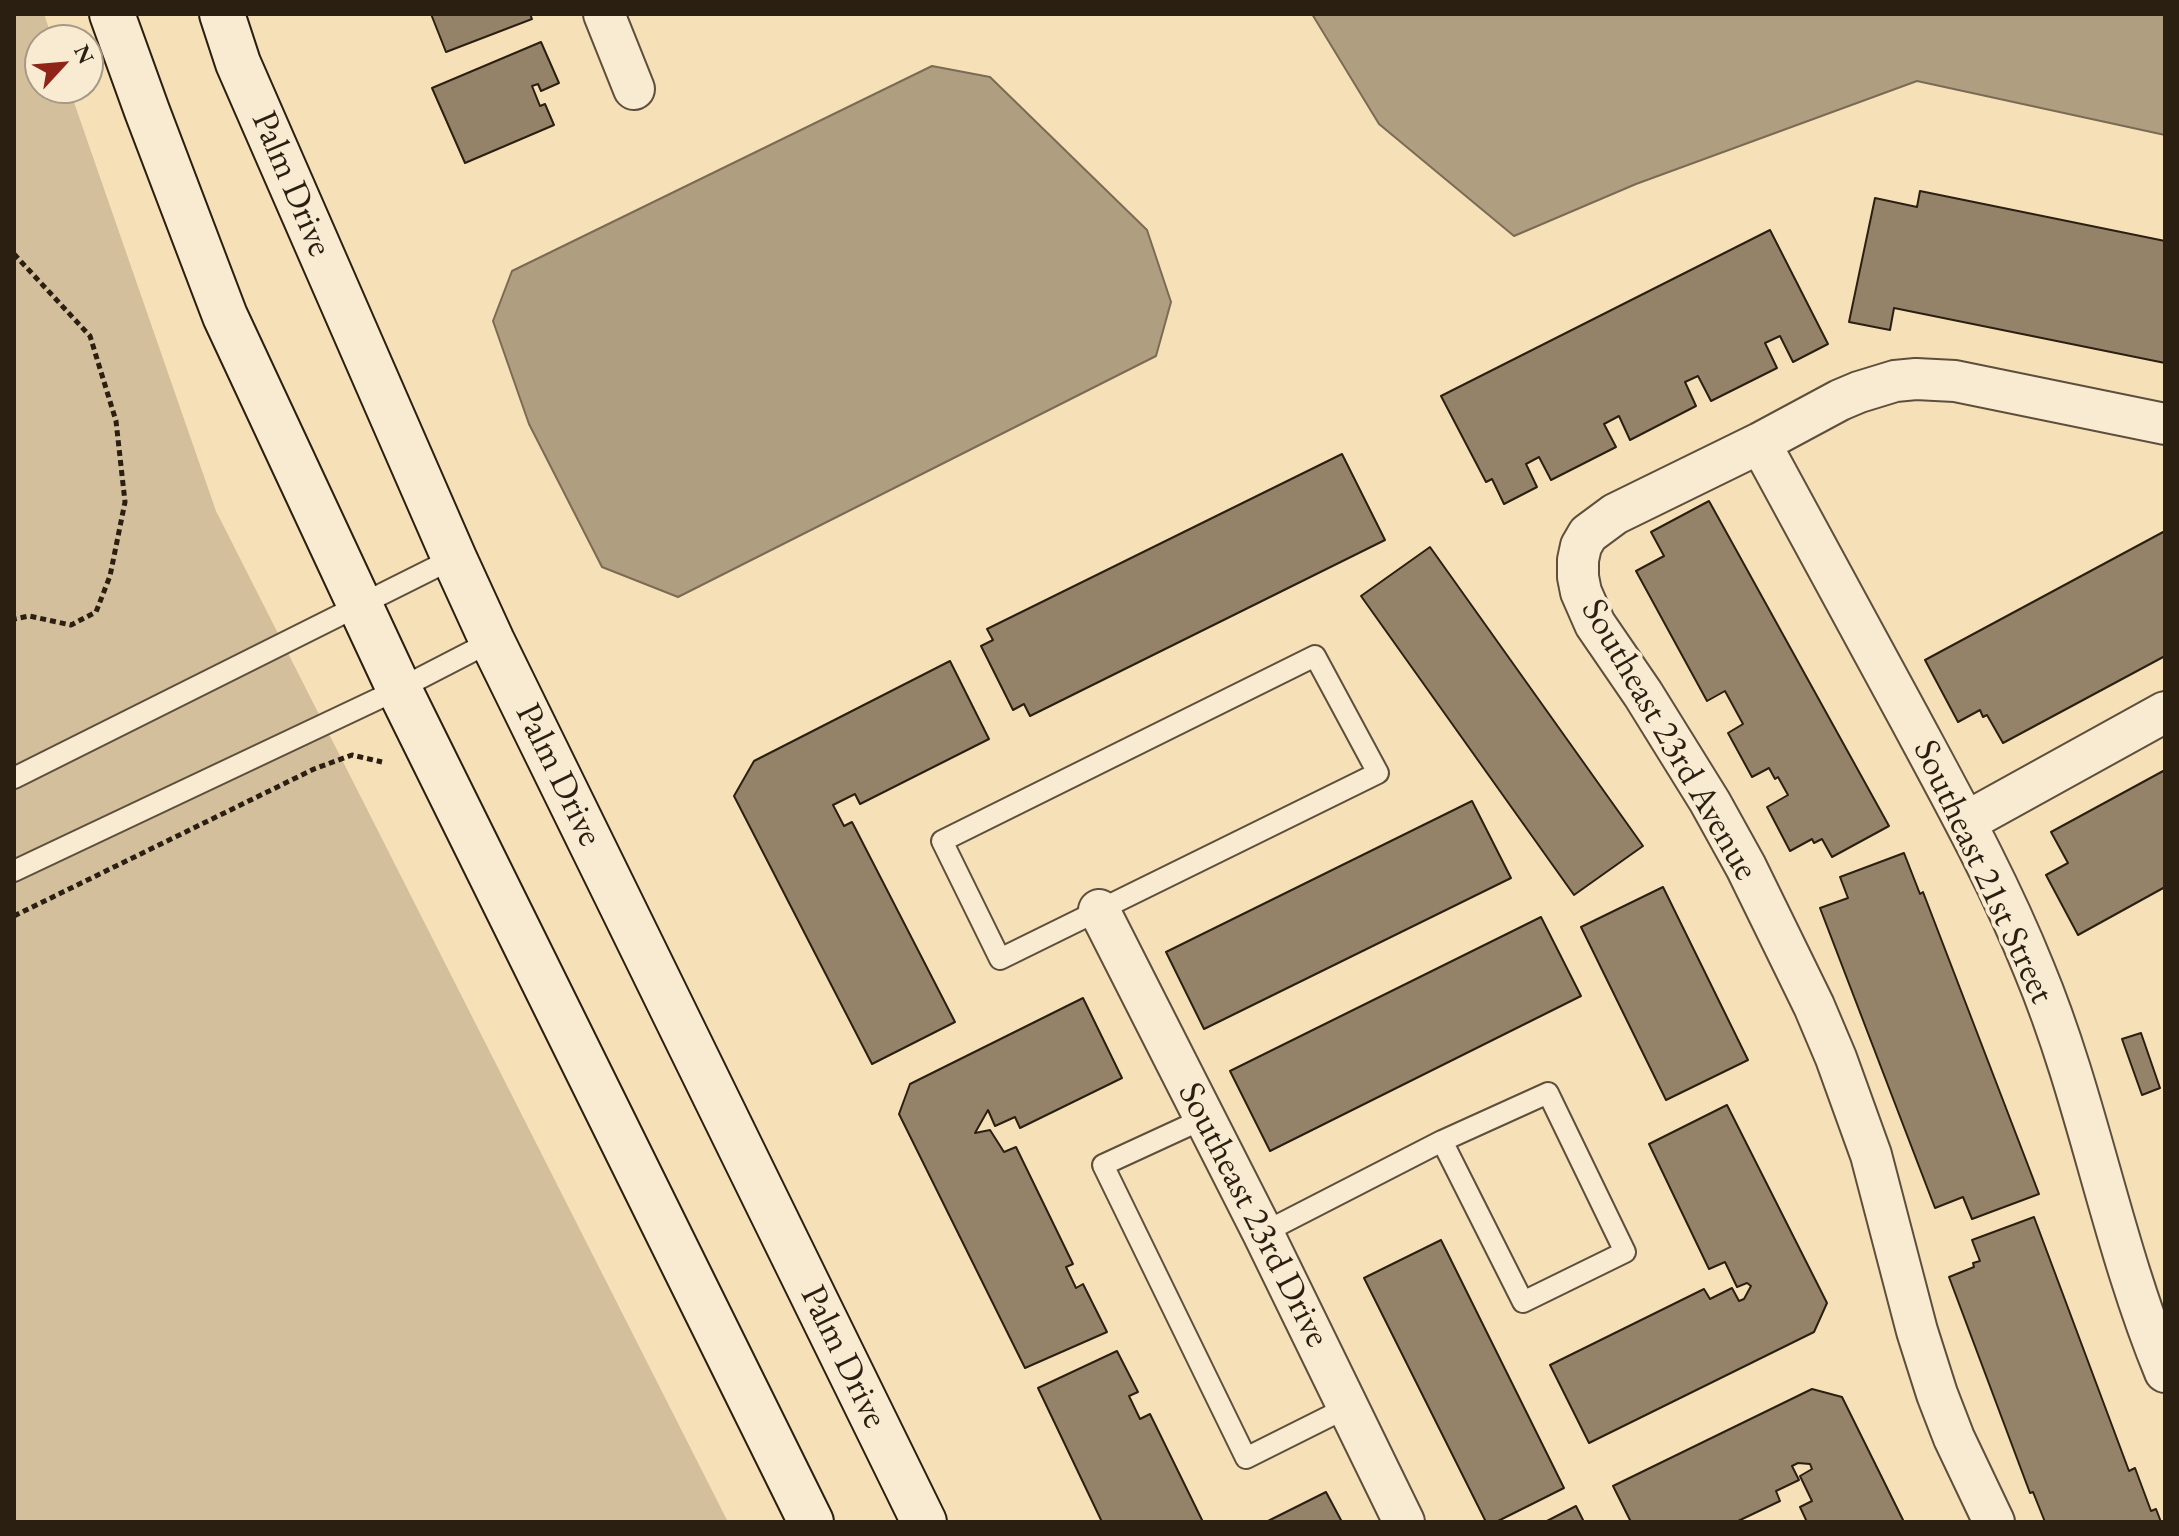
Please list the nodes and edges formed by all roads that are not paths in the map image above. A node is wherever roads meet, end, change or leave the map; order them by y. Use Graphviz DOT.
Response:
graph roads {
  1 [pos="112,14"];
  2 [pos="222,14"];
  3 [pos="604,14"];
  4 [pos="634,89"];
  5 [pos="2165,424"];
  6 [pos="1760,443"];
  7 [pos="454,558"];
  8 [pos="360,605"];
  9 [pos="492,641"];
  10 [pos="399,689"];
  11 [pos="2165,712"];
  12 [pos="14,778"];
  13 [pos="1966,822"];
  14 [pos="14,871"];
  15 [pos="1099,910"];
  16 [pos="1205,1118"];
  17 [pos="1442,1141"];
  18 [pos="1263,1233"];
  19 [pos="2165,1372"];
  20 [pos="1348,1407"];
  21 [pos="811,1522"];
  22 [pos="924,1522"];
  23 [pos="1404,1522"];
  24 [pos="1994,1522"];
  1 -- 8 [label="main road"];
  2 -- 7 [label="main road, Palm Drive"];
  3 -- 4 [label="street"];
  5 -- 6 [label="street, Southeast 23rd Avenue"];
  6 -- 13 [label="street, Southeast 21st Street"];
  6 -- 24 [label="street, Southeast 23rd Avenue"];
  7 -- 8 [label="lane"];
  7 -- 9 [label="main road, Palm Drive"];
  8 -- 10 [label="main road"];
  8 -- 12 [label="lane"];
  9 -- 10 [label="lane"];
  9 -- 22 [label="main road, Palm Drive"];
  10 -- 14 [label="lane"];
  10 -- 21 [label="main road"];
  11 -- 13 [label="street"];
  13 -- 19 [label="street, Southeast 21st Street"];
  15 -- 15 [label="lane"];
  15 -- 16 [label="street, Southeast 23rd Drive"];
  16 -- 18 [label="street, Southeast 23rd Drive"];
  16 -- 20 [label="lane"];
  17 -- 17 [label="lane"];
  17 -- 18 [label="lane"];
  18 -- 20 [label="street, Southeast 23rd Drive"];
  20 -- 23 [label="street, Southeast 23rd Drive"];
}
